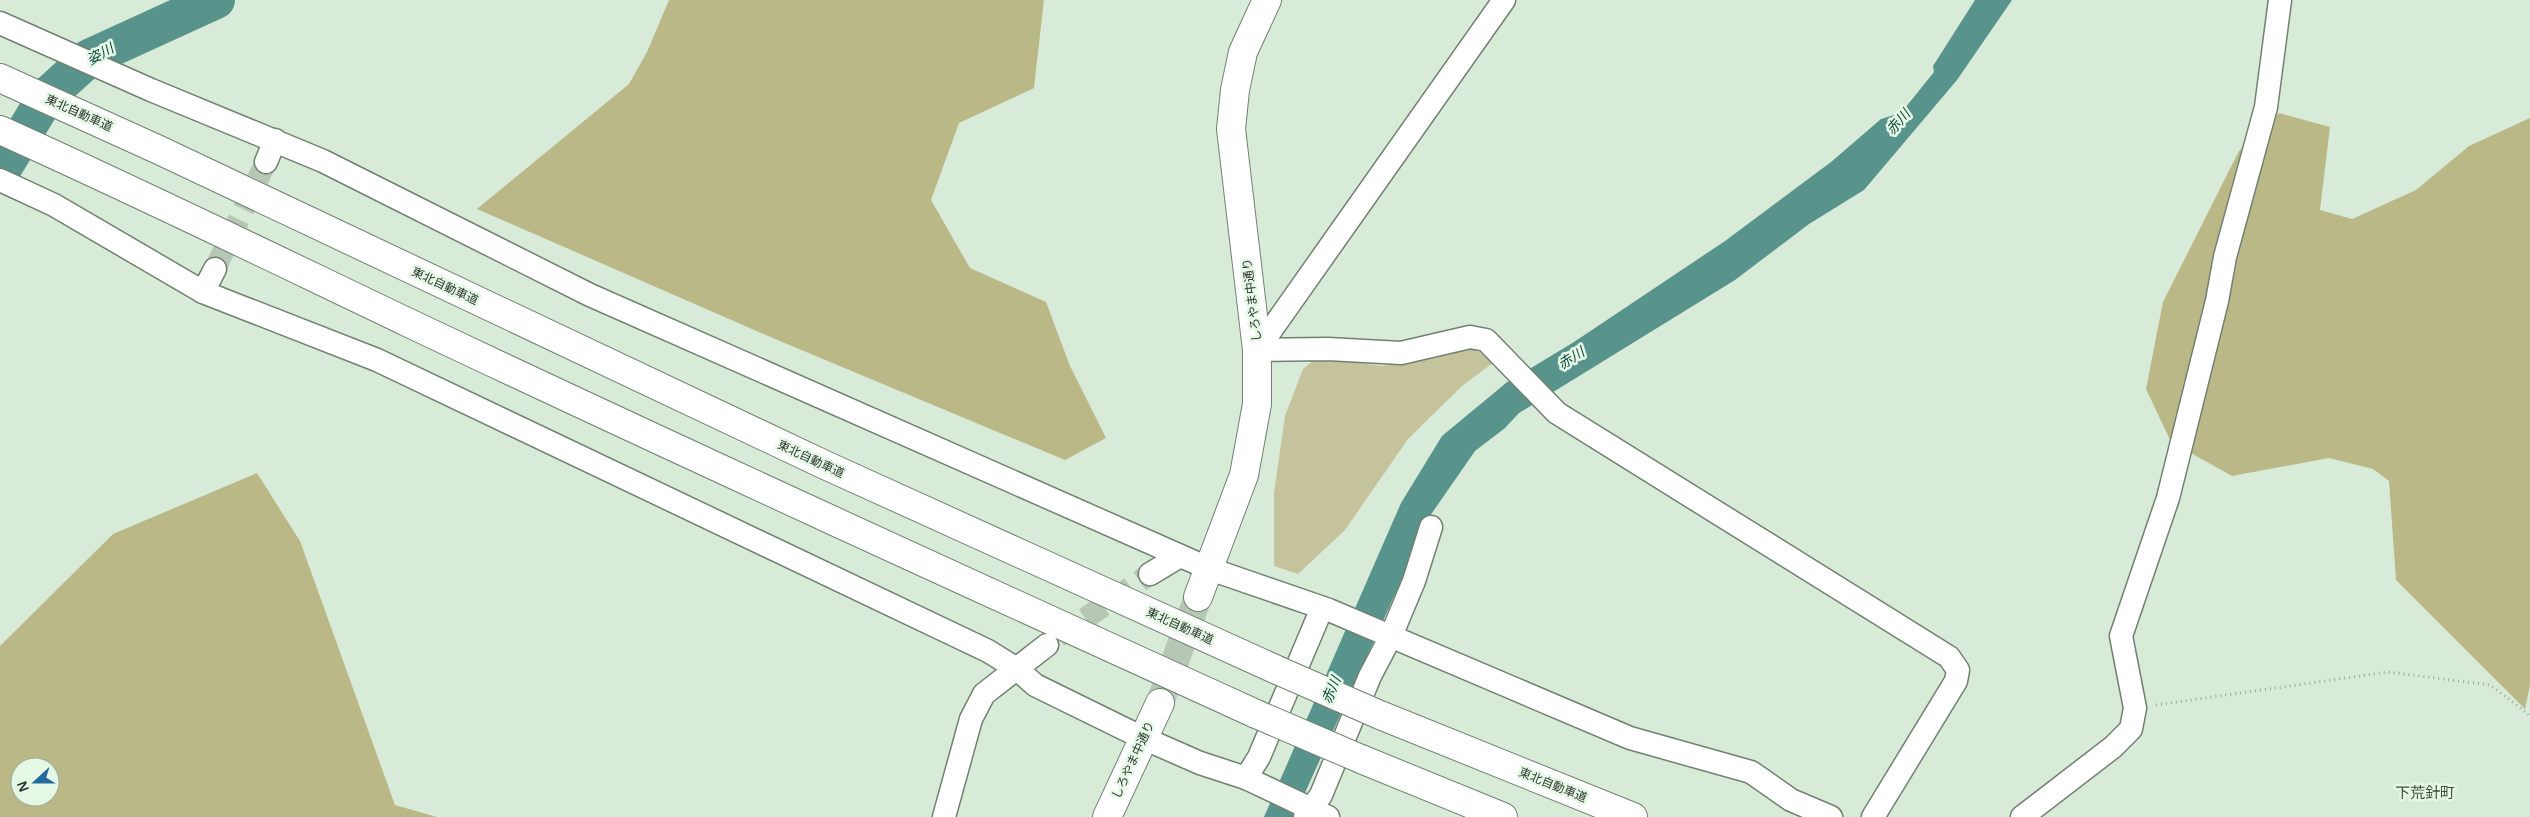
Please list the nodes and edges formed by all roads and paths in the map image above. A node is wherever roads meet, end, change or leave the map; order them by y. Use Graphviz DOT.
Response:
graph roads {
  1 [pos="1267,0"];
  2 [pos="1504,0"];
  3 [pos="2280,0"];
  4 [pos="0,23"];
  5 [pos="0,78"];
  6 [pos="0,130"];
  7 [pos="275,140"];
  8 [pos="266,162"];
  9 [pos="0,180"];
  10 [pos="214,269"];
  11 [pos="203,292"];
  12 [pos="1258,350"];
  13 [pos="1431,527"];
  14 [pos="1180,556"];
  15 [pos="1210,569"];
  16 [pos="1150,574"];
  17 [pos="1198,597"];
  18 [pos="1326,609"];
  19 [pos="1388,635"];
  20 [pos="1047,645"];
  21 [pos="1016,669"];
  22 [pos="1160,703"];
  23 [pos="2136,708"];
  24 [pos="2530,718"];
  25 [pos="1143,738"];
  26 [pos="1246,778"];
  27 [pos="1789,808"];
  28 [pos="1311,811"];
  29 [pos="944,817"];
  30 [pos="1107,817"];
  31 [pos="1503,817"];
  32 [pos="1633,817"];
  33 [pos="1831,817"];
  34 [pos="1873,817"];
  35 [pos="2022,817"];
  1 -- 12 [label="main road, しろやま中通り"];
  2 -- 12 [label="street"];
  3 -- 23 [label="street"];
  4 -- 7 [label="street"];
  5 -- 32 [label="main road, 東北自動車道, bridge"];
  6 -- 31 [label="main road, bridge"];
  7 -- 8 [label="street"];
  7 -- 14 [label="street"];
  9 -- 11 [label="street"];
  10 -- 11 [label="street"];
  11 -- 21 [label="street"];
  12 -- 15 [label="main road, しろやま中通り"];
  12 -- 34 [label="street"];
  13 -- 19 [label="street"];
  14 -- 15 [label="street"];
  14 -- 16 [label="street"];
  15 -- 17 [label="main road, しろやま中通り"];
  15 -- 18 [label="street"];
  18 -- 19 [label="street"];
  18 -- 26 [label="street"];
  19 -- 27 [label="street"];
  19 -- 28 [label="street"];
  20 -- 21 [label="street"];
  21 -- 25 [label="street"];
  21 -- 29 [label="street"];
  22 -- 25 [label="main road, しろやま中通り"];
  23 -- 24 [label="path"];
  23 -- 35 [label="street"];
  25 -- 26 [label="street"];
  25 -- 30 [label="main road, しろやま中通り"];
  26 -- 28 [label="street"];
  27 -- 33 [label="street"];
}
